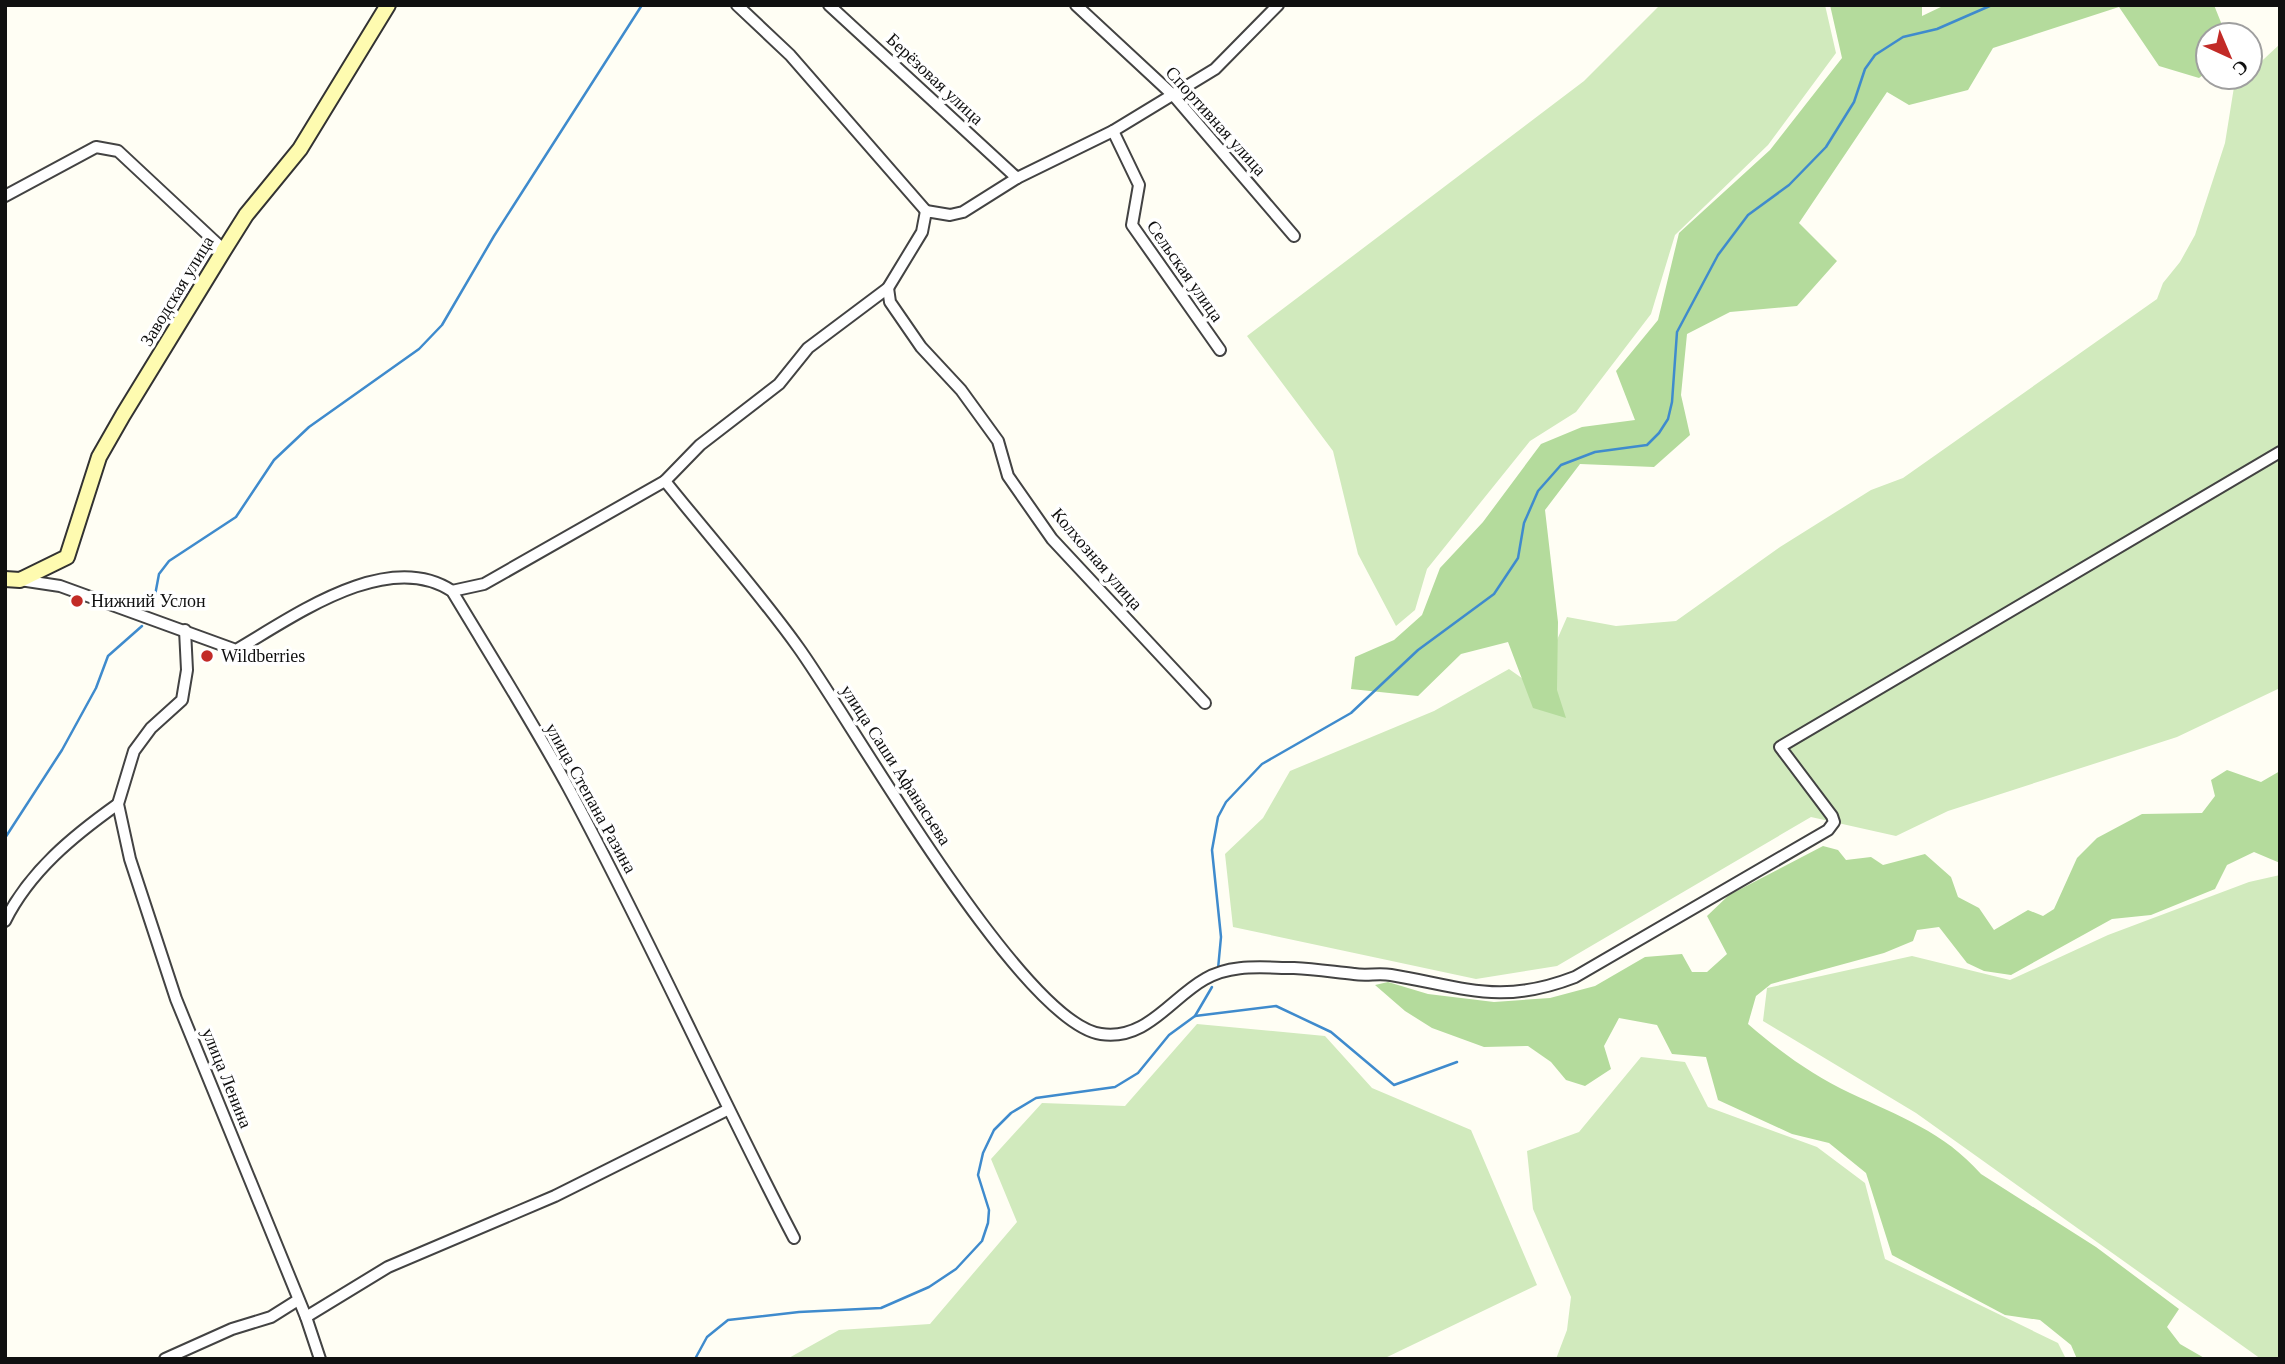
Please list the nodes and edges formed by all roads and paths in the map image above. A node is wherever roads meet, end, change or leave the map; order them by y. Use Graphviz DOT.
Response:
graph roads {
  1 [pos="388,5"];
  2 [pos="737,5"];
  3 [pos="829,5"];
  4 [pos="1076,5"];
  5 [pos="1278,5"];
  6 [pos="1174,96"];
  7 [pos="1113,131"];
  8 [pos="1017,178"];
  9 [pos="5,196"];
  10 [pos="926,211"];
  11 [pos="1294,236"];
  12 [pos="224,250"];
  13 [pos="888,288"];
  14 [pos="1220,350"];
  15 [pos="2280,452"];
  16 [pos="665,481"];
  17 [pos="13,580"];
  18 [pos="452,591"];
  19 [pos="185,629"];
  20 [pos="1205,703"];
  21 [pos="118,804"];
  22 [pos="5,921"];
  23 [pos="727,1110"];
  24 [pos="794,1238"];
  25 [pos="298,1300"];
  26 [pos="306,1317"];
  27 [pos="165,1359"];
  28 [pos="320,1359"];
  1 -- 12 [label="street, Заводская улица"];
  2 -- 10 [label="street"];
  3 -- 8 [label="street, Берёзовая улица"];
  4 -- 6 [label="street, Спортивная улица"];
  5 -- 6 [label="street"];
  6 -- 7 [label="street"];
  6 -- 11 [label="street, Спортивная улица"];
  7 -- 8 [label="street"];
  7 -- 14 [label="street, Сельская улица"];
  8 -- 10 [label="street"];
  9 -- 12 [label="street"];
  10 -- 13 [label="street"];
  12 -- 17 [label="street, Заводская улица"];
  13 -- 16 [label="street"];
  13 -- 20 [label="street, Колхозная улица"];
  15 -- 16 [label="street, улица Саши Афанасьева"];
  16 -- 18 [label="street"];
  17 -- 19 [label="street"];
  18 -- 19 [label="street"];
  18 -- 23 [label="street, улица Степана Разина"];
  19 -- 21 [label="street"];
  21 -- 22 [label="street"];
  21 -- 25 [label="street, улица Ленина"];
  23 -- 24 [label="street, улица Степана Разина"];
  23 -- 26 [label="street"];
  25 -- 26 [label="street, улица Ленина"];
  25 -- 27 [label="street"];
  26 -- 28 [label="street, улица Ленина"];
}
